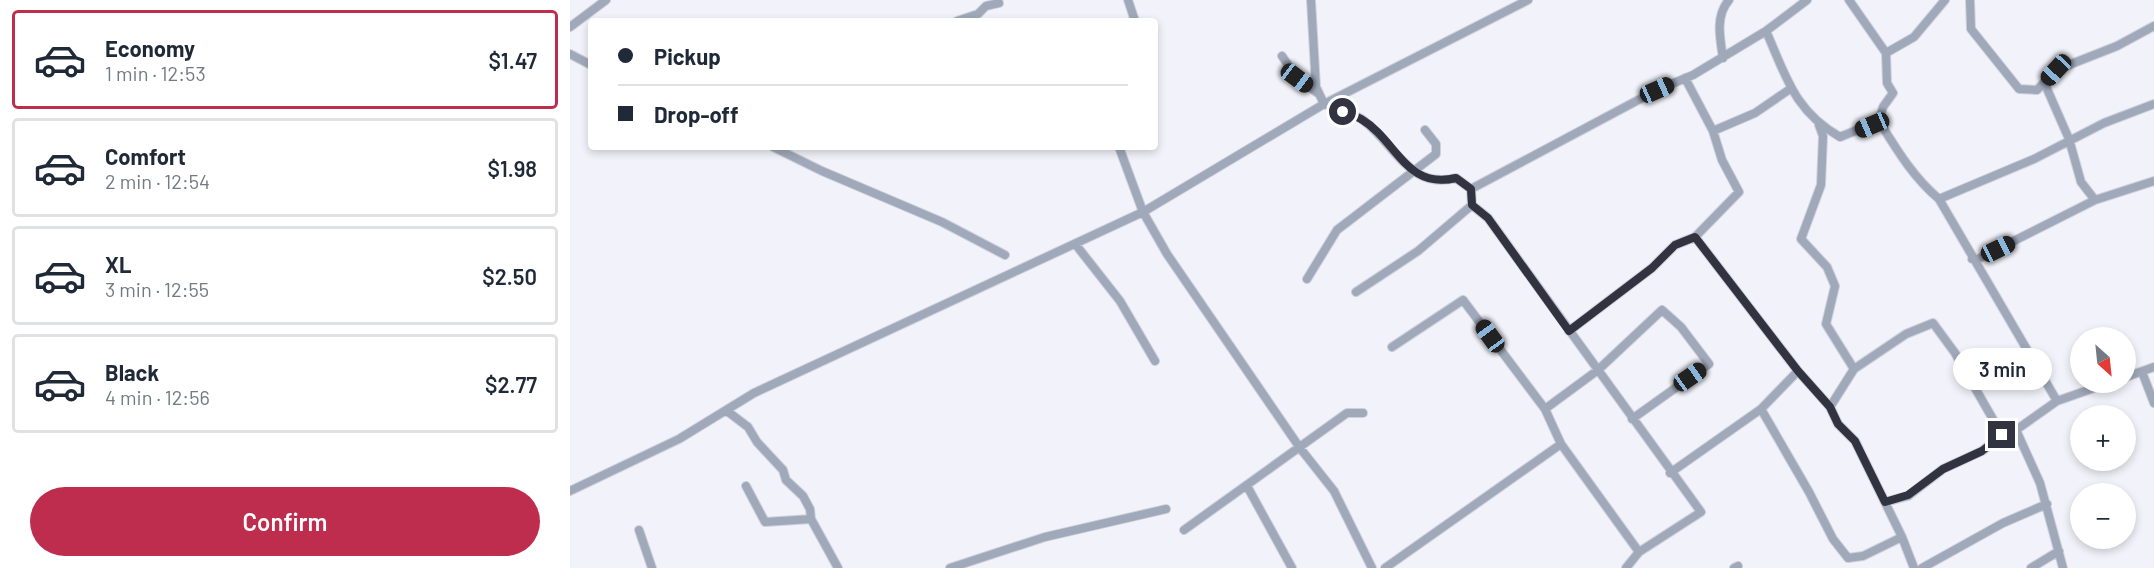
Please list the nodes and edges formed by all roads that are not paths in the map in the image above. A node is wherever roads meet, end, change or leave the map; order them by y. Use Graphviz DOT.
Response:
graph roads {
  1 [pos="606,0"];
  2 [pos="1128,0"];
  3 [pos="1311,0"];
  4 [pos="1528,0"];
  5 [pos="1729,0"];
  6 [pos="1807,0"];
  7 [pos="1849,0"];
  8 [pos="1945,0"];
  9 [pos="1970,0"];
  10 [pos="999,3"];
  11 [pos="966,18"];
  12 [pos="1134,18"];
  13 [pos="2154,26"];
  14 [pos="570,27"];
  15 [pos="1766,32"];
  16 [pos="1886,53"];
  17 [pos="570,54"];
  18 [pos="1282,56"];
  19 [pos="1723,57"];
  20 [pos="588,63"];
  21 [pos="1685,78"];
  22 [pos="2044,82"];
  23 [pos="1790,89"];
  24 [pos="1320,95"];
  25 [pos="1324,104"];
  26 [pos="2154,104"];
  27 [pos="1879,121"];
  28 [pos="1819,125"];
  29 [pos="1425,130"];
  30 [pos="1713,131"];
  31 [pos="2069,139"];
  32 [pos="779,150"];
  33 [pos="1120,150"];
  34 [pos="1412,171"];
  35 [pos="2154,181"];
  36 [pos="1471,189"];
  37 [pos="1939,199"];
  38 [pos="2095,200"];
  39 [pos="1472,205"];
  40 [pos="1143,212"];
  41 [pos="1695,237"];
  42 [pos="1076,245"];
  43 [pos="1005,255"];
  44 [pos="1972,259"];
  45 [pos="1307,279"];
  46 [pos="1356,292"];
  47 [pos="1569,331"];
  48 [pos="1392,347"];
  49 [pos="1155,361"];
  50 [pos="2154,367"];
  51 [pos="1854,369"];
  52 [pos="1598,370"];
  53 [pos="1798,371"];
  54 [pos="2142,372"];
  55 [pos="2136,374"];
  56 [pos="2080,393"];
  57 [pos="2057,401"];
  58 [pos="2154,403"];
  59 [pos="1830,407"];
  60 [pos="1545,409"];
  61 [pos="1761,409"];
  62 [pos="727,411"];
  63 [pos="1363,413"];
  64 [pos="1632,419"];
  65 [pos="2016,430"];
  66 [pos="2002,435"];
  67 [pos="1561,444"];
  68 [pos="1300,448"];
  69 [pos="1670,473"];
  70 [pos="746,486"];
  71 [pos="1247,486"];
  72 [pos="570,491"];
  73 [pos="1885,502"];
  74 [pos="2047,504"];
  75 [pos="1166,509"];
  76 [pos="811,519"];
  77 [pos="639,530"];
  78 [pos="1184,530"];
  79 [pos="1902,537"];
  80 [pos="2059,551"];
  81 [pos="1639,552"];
  82 [pos="1630,567"];
  83 [pos="652,568"];
  84 [pos="838,568"];
  85 [pos="950,568"];
  86 [pos="1292,568"];
  87 [pos="1372,568"];
  88 [pos="1385,568"];
  89 [pos="1914,568"];
  90 [pos="1922,568"];
  91 [pos="2031,568"];
  92 [pos="2063,568"];
  1 -- 14 [label="street"];
  2 -- 12 [label="street"];
  3 -- 24 [label="street"];
  4 -- 25 [label="street"];
  5 -- 19 [label="street"];
  6 -- 15 [label="street"];
  7 -- 16 [label="street"];
  8 -- 16 [label="street"];
  9 -- 22 [label="street"];
  10 -- 11 [label="street"];
  13 -- 22 [label="street"];
  15 -- 19 [label="street"];
  15 -- 23 [label="street"];
  16 -- 27 [label="street"];
  17 -- 20 [label="street"];
  18 -- 24 [label="street"];
  19 -- 21 [label="street"];
  21 -- 30 [label="street"];
  21 -- 36 [label="street"];
  22 -- 31 [label="street"];
  23 -- 28 [label="street"];
  23 -- 30 [label="street"];
  24 -- 25 [label="street"];
  25 -- 34 [label="street"];
  25 -- 40 [label="street"];
  26 -- 31 [label="street"];
  27 -- 28 [label="street"];
  27 -- 37 [label="street"];
  28 -- 51 [label="street"];
  29 -- 34 [label="street"];
  30 -- 41 [label="street"];
  31 -- 37 [label="street"];
  31 -- 38 [label="street"];
  32 -- 43 [label="street"];
  33 -- 40 [label="street"];
  34 -- 36 [label="street"];
  34 -- 45 [label="street"];
  35 -- 38 [label="street"];
  36 -- 39 [label="street"];
  37 -- 44 [label="street"];
  38 -- 44 [label="street"];
  39 -- 46 [label="street"];
  39 -- 47 [label="street"];
  40 -- 42 [label="street"];
  40 -- 68 [label="street"];
  41 -- 47 [label="street"];
  41 -- 53 [label="street"];
  42 -- 49 [label="street"];
  42 -- 62 [label="street"];
  44 -- 57 [label="street"];
  47 -- 52 [label="street"];
  48 -- 60 [label="street"];
  50 -- 54 [label="street"];
  51 -- 59 [label="street"];
  51 -- 66 [label="street"];
  52 -- 60 [label="street"];
  52 -- 64 [label="street"];
  52 -- 64 [label="street"];
  53 -- 59 [label="street"];
  53 -- 61 [label="street"];
  54 -- 55 [label="street"];
  54 -- 58 [label="street"];
  56 -- 57 [label="street"];
  57 -- 65 [label="street"];
  59 -- 73 [label="street"];
  60 -- 67 [label="street"];
  61 -- 69 [label="street"];
  61 -- 79 [label="street"];
  62 -- 72 [label="street"];
  62 -- 76 [label="street"];
  63 -- 68 [label="street"];
  64 -- 69 [label="street"];
  65 -- 66 [label="street"];
  65 -- 74 [label="street"];
  66 -- 73 [label="street"];
  67 -- 81 [label="street"];
  67 -- 88 [label="street"];
  68 -- 71 [label="street"];
  68 -- 87 [label="street"];
  69 -- 81 [label="street"];
  70 -- 76 [label="street"];
  71 -- 78 [label="street"];
  71 -- 86 [label="street"];
  73 -- 79 [label="street"];
  74 -- 80 [label="street"];
  74 -- 90 [label="street"];
  75 -- 85 [label="street"];
  76 -- 84 [label="street"];
  77 -- 83 [label="street"];
  79 -- 89 [label="street"];
  80 -- 91 [label="street"];
  80 -- 92 [label="street"];
  81 -- 82 [label="street"];
}
